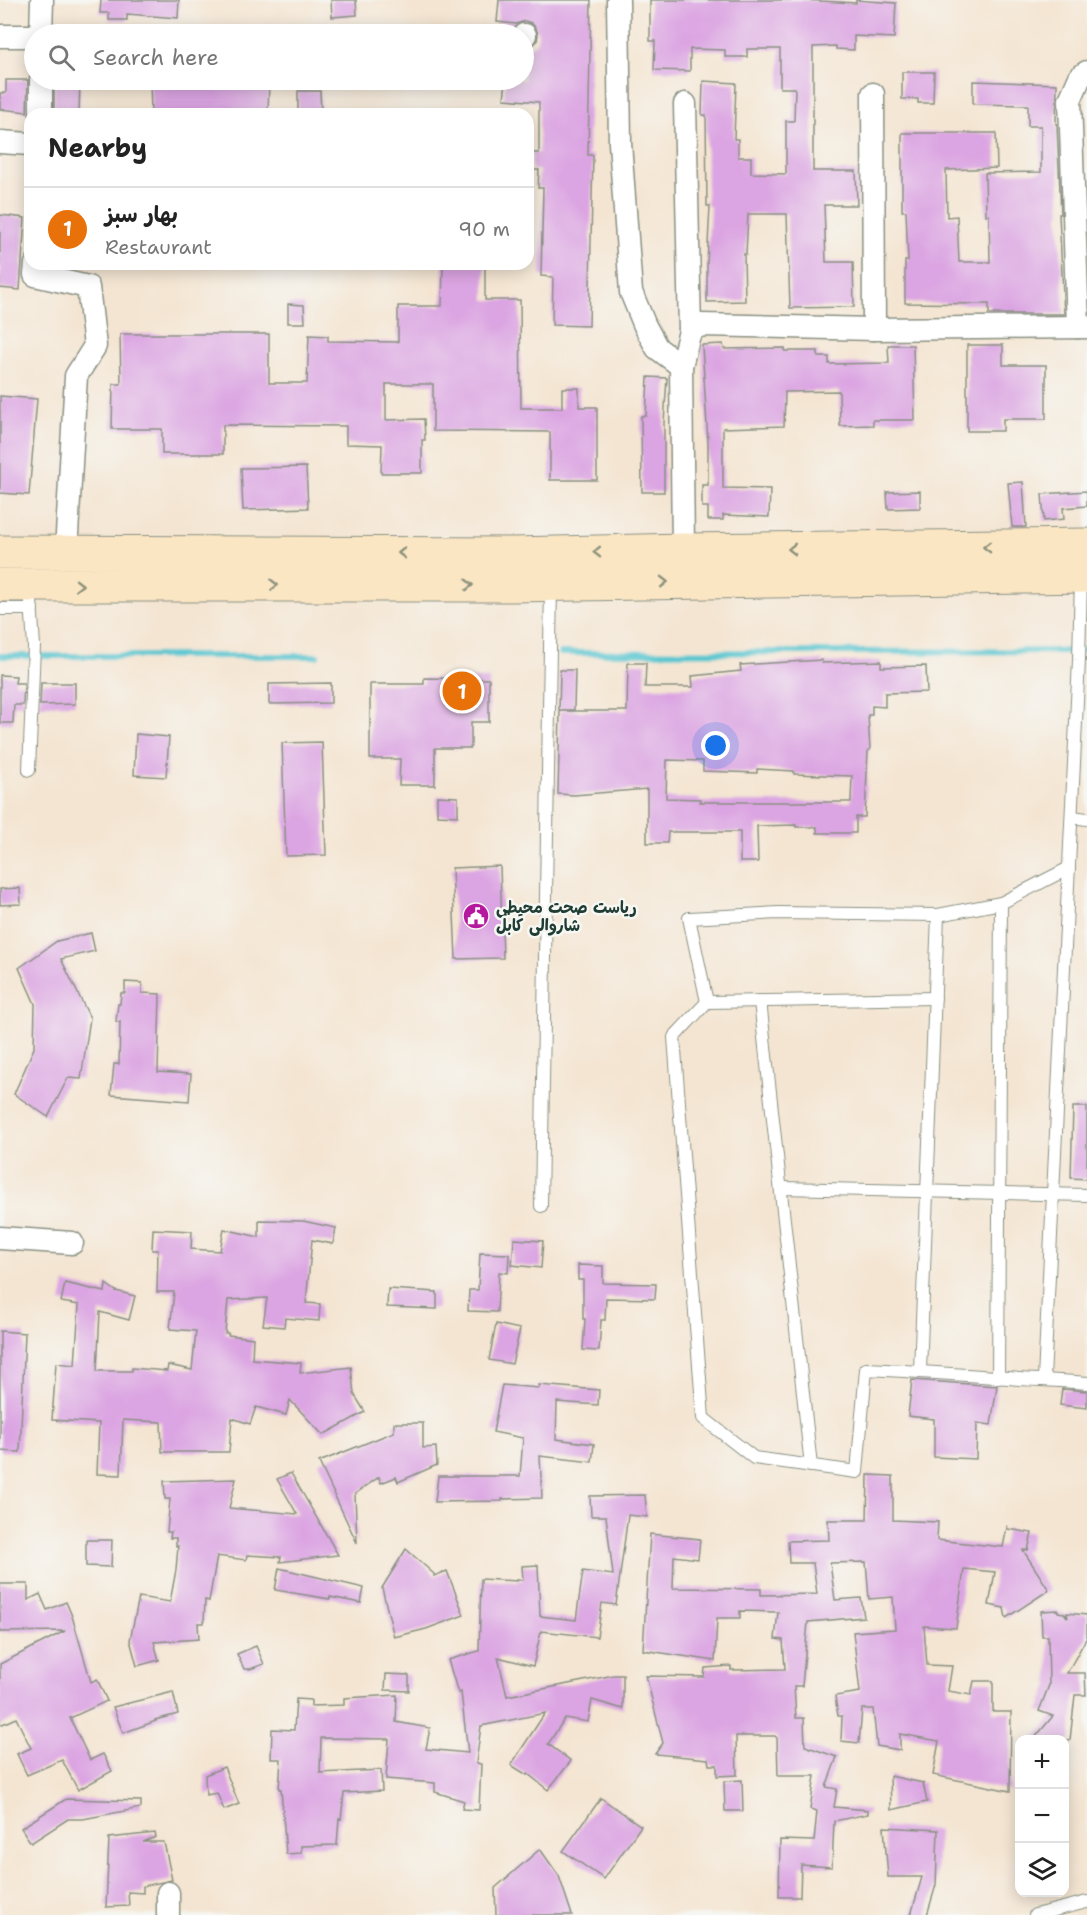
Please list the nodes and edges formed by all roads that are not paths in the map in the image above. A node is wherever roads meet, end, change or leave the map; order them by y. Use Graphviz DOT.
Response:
graph roads {
  1 [pos="42,0"];
  2 [pos="618,0"];
  3 [pos="41,24"];
  4 [pos="0,36"];
  5 [pos="24,36"];
  6 [pos="1087,72"];
  7 [pos="41,90"];
  8 [pos="873,94"];
  9 [pos="686,104"];
  10 [pos="41,108"];
  11 [pos="0,142"];
  12 [pos="24,144"];
  13 [pos="35,270"];
  14 [pos="1083,327"];
  15 [pos="874,328"];
  16 [pos="690,331"];
  17 [pos="681,366"];
  18 [pos="683,550"];
  19 [pos="0,552"];
  20 [pos="66,552"];
  21 [pos="923,563"];
  22 [pos="1085,566"];
  23 [pos="551,584"];
  24 [pos="21,593"];
  25 [pos="0,609"];
  26 [pos="29,770"];
  27 [pos="1072,817"];
  28 [pos="1087,819"];
  29 [pos="1069,868"];
  30 [pos="1000,903"];
  31 [pos="938,915"];
  32 [pos="935,998"];
  33 [pos="760,1001"];
  34 [pos="706,1002"];
  35 [pos="781,1188"];
  36 [pos="927,1191"];
  37 [pos="999,1193"];
  38 [pos="1053,1194"];
  39 [pos="1087,1195"];
  40 [pos="541,1206"];
  41 [pos="0,1238"];
  42 [pos="72,1242"];
  43 [pos="920,1371"];
  44 [pos="998,1378"];
  45 [pos="1044,1379"];
  46 [pos="1087,1383"];
  47 [pos="811,1466"];
  48 [pos="1087,1902"];
  49 [pos="1035,1915"];
  1 -- 3 [label="street"];
  2 -- 17 [label="street"];
  4 -- 5 [label="street"];
  6 -- 14 [label="street"];
  7 -- 10 [label="street"];
  8 -- 15 [label="street"];
  9 -- 16 [label="street"];
  11 -- 12 [label="street"];
  13 -- 20 [label="street"];
  14 -- 15 [label="street"];
  15 -- 16 [label="street"];
  16 -- 17 [label="street"];
  17 -- 18 [label="street"];
  18 -- 20 [label="main road, one-way"];
  21 -- 18 [label="main road, one-way"];
  19 -- 20 [label="main road"];
  21 -- 22 [label="main road"];
  23 -- 21 [label="main road, one-way"];
  22 -- 27 [label="lane"];
  24 -- 23 [label="main road, one-way"];
  23 -- 40 [label="lane"];
  24 -- 25 [label="lane"];
  24 -- 26 [label="lane"];
  27 -- 28 [label="lane"];
  27 -- 29 [label="lane"];
  29 -- 30 [label="lane"];
  29 -- 38 [label="lane"];
  30 -- 31 [label="lane"];
  30 -- 37 [label="lane"];
  31 -- 32 [label="lane"];
  31 -- 34 [label="lane"];
  32 -- 33 [label="lane"];
  32 -- 36 [label="lane"];
  33 -- 34 [label="lane"];
  33 -- 35 [label="lane"];
  34 -- 47 [label="lane"];
  35 -- 36 [label="lane"];
  35 -- 47 [label="lane"];
  36 -- 37 [label="lane"];
  36 -- 43 [label="lane"];
  37 -- 38 [label="lane"];
  37 -- 44 [label="lane"];
  38 -- 39 [label="lane"];
  38 -- 45 [label="lane"];
  41 -- 42 [label="street"];
  43 -- 44 [label="lane"];
  43 -- 47 [label="lane"];
  44 -- 45 [label="lane"];
  45 -- 46 [label="lane"];
  48 -- 49 [label="lane"];
}
